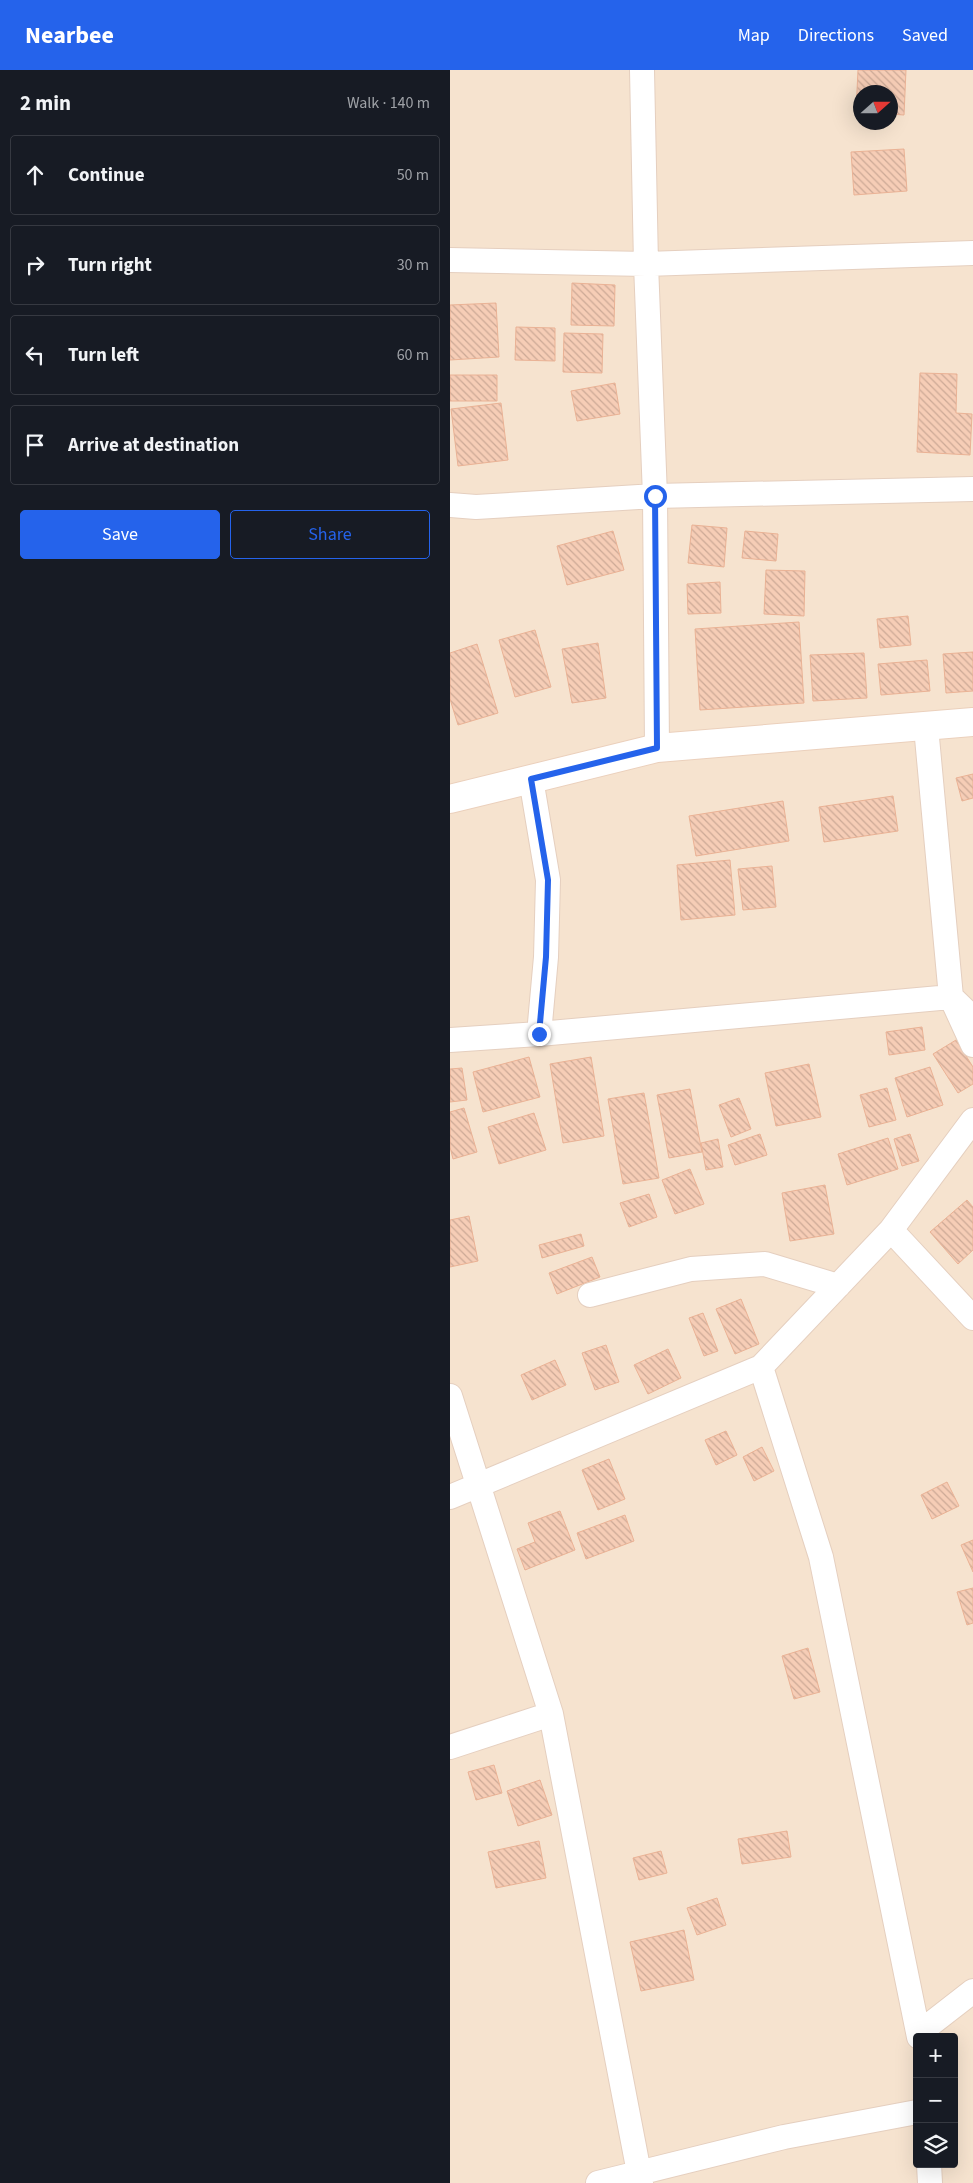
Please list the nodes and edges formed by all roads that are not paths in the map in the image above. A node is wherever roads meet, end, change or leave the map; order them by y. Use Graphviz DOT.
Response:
graph roads {
  1 [pos="642,70"];
  2 [pos="973,253"];
  3 [pos="450,260"];
  4 [pos="646,264"];
  5 [pos="973,488"];
  6 [pos="655,496"];
  7 [pos="450,505"];
  8 [pos="973,722"];
  9 [pos="926,727"];
  10 [pos="657,748"];
  11 [pos="531,779"];
  12 [pos="450,799"];
  13 [pos="951,997"];
  14 [pos="973,1018"];
  15 [pos="539,1034"];
  16 [pos="450,1040"];
  17 [pos="973,1045"];
  18 [pos="973,1120"];
  19 [pos="891,1230"];
  20 [pos="838,1286"];
  21 [pos="590,1295"];
  22 [pos="973,1318"];
  23 [pos="761,1367"];
  24 [pos="450,1396"];
  25 [pos="478,1484"];
  26 [pos="450,1497"];
  27 [pos="552,1714"];
  28 [pos="450,1747"];
  29 [pos="973,1991"];
  30 [pos="919,2033"];
  31 [pos="921,2033"];
  32 [pos="913,2113"];
  33 [pos="929,2168"];
  34 [pos="640,2178"];
  35 [pos="598,2183"];
  36 [pos="930,2183"];
  1 -- 4 [label="street"];
  2 -- 4 [label="street"];
  3 -- 4 [label="street"];
  4 -- 6 [label="street"];
  5 -- 6 [label="street"];
  6 -- 7 [label="street"];
  6 -- 10 [label="street"];
  8 -- 9 [label="main road"];
  9 -- 10 [label="main road"];
  9 -- 13 [label="street"];
  10 -- 11 [label="main road"];
  11 -- 12 [label="main road"];
  11 -- 15 [label="street"];
  13 -- 14 [label="street"];
  13 -- 15 [label="street"];
  13 -- 17 [label="street"];
  15 -- 16 [label="street"];
  18 -- 19 [label="street"];
  19 -- 20 [label="street"];
  19 -- 22 [label="street"];
  20 -- 21 [label="street"];
  20 -- 23 [label="street"];
  23 -- 25 [label="street"];
  23 -- 30 [label="street"];
  24 -- 25 [label="street"];
  25 -- 26 [label="street"];
  25 -- 27 [label="street"];
  27 -- 28 [label="street"];
  27 -- 34 [label="street"];
  29 -- 31 [label="street"];
  32 -- 34 [label="street"];
  33 -- 36 [label="street"];
  34 -- 35 [label="street"];
}
